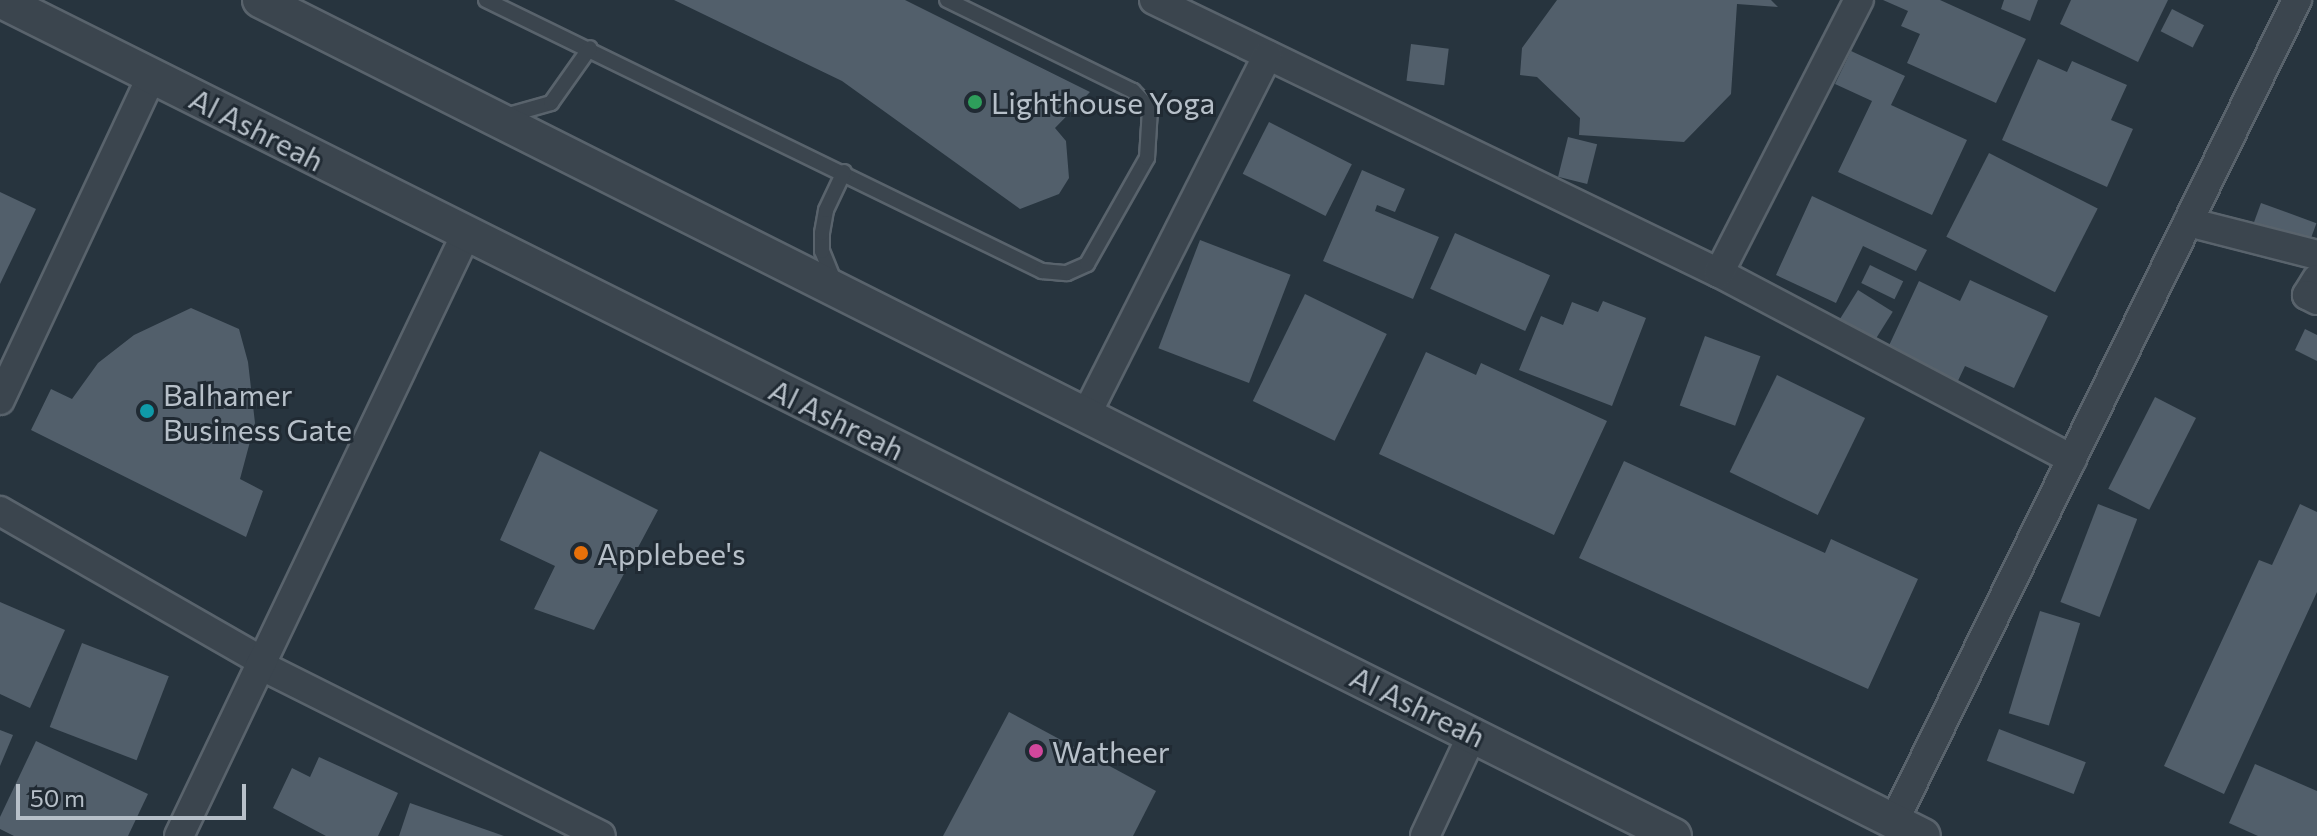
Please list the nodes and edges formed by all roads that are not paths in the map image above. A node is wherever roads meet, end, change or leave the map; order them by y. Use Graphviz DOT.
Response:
graph roads {
  1 [pos="0,0"];
  2 [pos="260,0"];
  3 [pos="486,0"];
  4 [pos="947,0"];
  5 [pos="1154,0"];
  6 [pos="1859,0"];
  7 [pos="2297,0"];
  8 [pos="590,48"];
  9 [pos="1268,55"];
  10 [pos="152,75"];
  11 [pos="496,118"];
  12 [pos="844,172"];
  13 [pos="2188,222"];
  14 [pos="465,236"];
  15 [pos="2317,255"];
  16 [pos="1719,273"];
  17 [pos="2317,279"];
  18 [pos="839,291"];
  19 [pos="2317,300"];
  20 [pos="0,400"];
  21 [pos="1086,415"];
  22 [pos="2072,459"];
  23 [pos="0,511"];
  24 [pos="261,663"];
  25 [pos="1473,733"];
  26 [pos="1909,829"];
  27 [pos="599,835"];
  28 [pos="179,836"];
  29 [pos="1425,836"];
  30 [pos="1674,836"];
  1 -- 10 [label="street, Al Ashreah"];
  2 -- 11 [label="street"];
  3 -- 8 [label="lane"];
  4 -- 12 [label="lane"];
  5 -- 9 [label="street"];
  6 -- 16 [label="street"];
  7 -- 13 [label="street"];
  8 -- 11 [label="lane"];
  8 -- 12 [label="lane"];
  9 -- 16 [label="street"];
  9 -- 21 [label="street"];
  10 -- 14 [label="street, Al Ashreah"];
  10 -- 20 [label="street"];
  11 -- 18 [label="street"];
  12 -- 18 [label="lane"];
  13 -- 15 [label="street"];
  13 -- 22 [label="street"];
  14 -- 24 [label="street"];
  14 -- 25 [label="street, Al Ashreah"];
  16 -- 22 [label="street"];
  17 -- 19 [label="street"];
  18 -- 21 [label="street"];
  21 -- 26 [label="street"];
  22 -- 26 [label="street"];
  23 -- 24 [label="street"];
  24 -- 27 [label="street"];
  24 -- 28 [label="street"];
  25 -- 29 [label="street"];
  25 -- 30 [label="street, Al Ashreah"];
}
